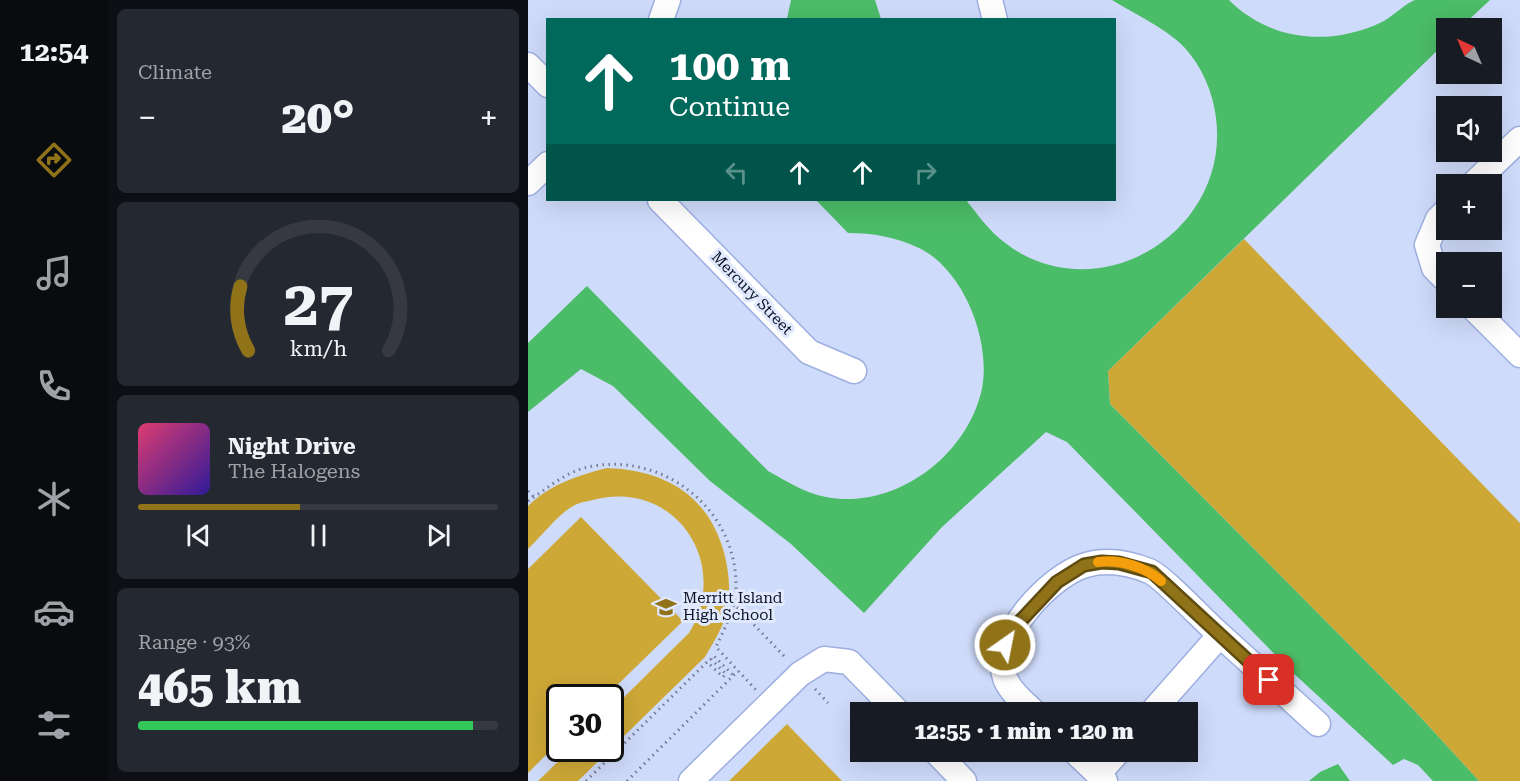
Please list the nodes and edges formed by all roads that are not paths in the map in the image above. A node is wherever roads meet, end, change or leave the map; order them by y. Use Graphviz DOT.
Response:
graph roads {
  1 [pos="668,0"];
  2 [pos="990,0"];
  3 [pos="662,18"];
  4 [pos="994,18"];
  5 [pos="528,65"];
  6 [pos="546,83"];
  7 [pos="1520,139"];
  8 [pos="546,166"];
  9 [pos="1483,174"];
  10 [pos="528,183"];
  11 [pos="661,201"];
  12 [pos="1436,222"];
  13 [pos="1436,270"];
  14 [pos="1483,318"];
  15 [pos="1520,355"];
  16 [pos="854,371"];
  17 [pos="1220,635"];
  18 [pos="888,702"];
  19 [pos="1024,702"];
  20 [pos="1161,702"];
  21 [pos="1318,724"];
  22 [pos="946,762"];
  23 [pos="1085,762"];
  24 [pos="1111,762"];
  25 [pos="1101,778"];
  26 [pos="691,781"];
  27 [pos="964,781"];
  1 -- 3 [label="street"];
  2 -- 4 [label="street"];
  5 -- 6 [label="street"];
  7 -- 9 [label="street"];
  8 -- 10 [label="street"];
  11 -- 16 [label="street, Mercury Street"];
  12 -- 13 [label="street"];
  14 -- 15 [label="street"];
  17 -- 19 [label="street"];
  17 -- 20 [label="street"];
  17 -- 21 [label="street"];
  18 -- 26 [label="street"];
  22 -- 27 [label="street"];
  23 -- 25 [label="street"];
  24 -- 25 [label="street"];
}
